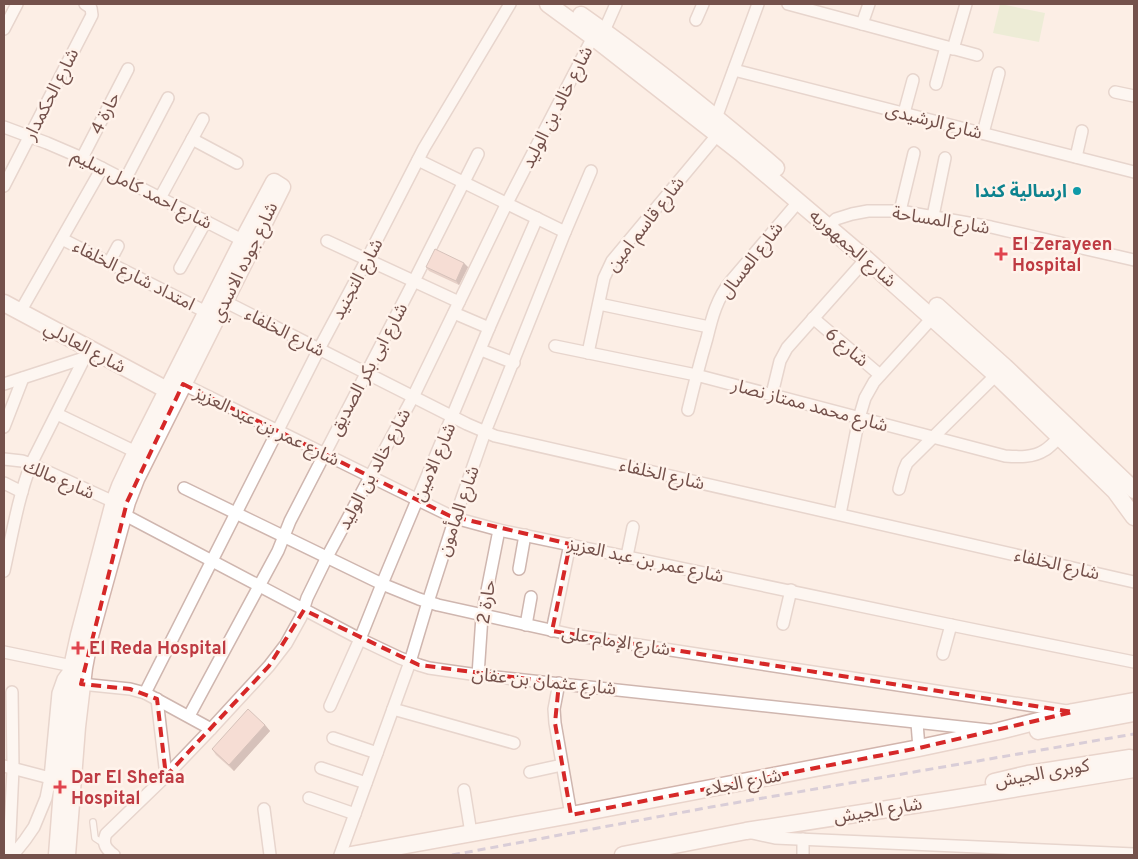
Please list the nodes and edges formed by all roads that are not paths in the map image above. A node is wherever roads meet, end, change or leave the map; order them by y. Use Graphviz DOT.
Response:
graph roads {
  1 [pos="17,4"];
  2 [pos="85,4"];
  3 [pos="510,4"];
  4 [pos="548,4"];
  5 [pos="565,4"];
  6 [pos="616,4"];
  7 [pos="703,4"];
  8 [pos="758,4"];
  9 [pos="788,4"];
  10 [pos="869,4"];
  11 [pos="966,4"];
  12 [pos="807,6"];
  13 [pos="696,20"];
  14 [pos="862,24"];
  15 [pos="4,29"];
  16 [pos="599,34"];
  17 [pos="950,48"];
  18 [pos="977,55"];
  19 [pos="128,69"];
  20 [pos="734,70"];
  21 [pos="999,73"];
  22 [pos="913,80"];
  23 [pos="936,84"];
  24 [pos="1115,92"];
  25 [pos="1134,96"];
  26 [pos="168,98"];
  27 [pos="904,113"];
  28 [pos="716,118"];
  29 [pos="204,119"];
  30 [pos="4,127"];
  31 [pos="1082,131"];
  32 [pos="983,133"];
  33 [pos="718,134"];
  34 [pos="30,136"];
  35 [pos="192,139"];
  36 [pos="914,152"];
  37 [pos="478,154"];
  38 [pos="1076,157"];
  39 [pos="82,158"];
  40 [pos="945,158"];
  41 [pos="418,160"];
  42 [pos="237,163"];
  43 [pos="102,168"];
  44 [pos="591,171"];
  45 [pos="1134,172"];
  46 [pos="125,180"];
  47 [pos="464,182"];
  48 [pos="4,186"];
  49 [pos="160,198"];
  50 [pos="799,201"];
  51 [pos="507,203"];
  52 [pos="900,211"];
  53 [pos="933,216"];
  54 [pos="537,218"];
  55 [pos="206,221"];
  56 [pos="832,222"];
  57 [pos="565,232"];
  58 [pos="62,239"];
  59 [pos="327,241"];
  60 [pos="854,242"];
  61 [pos="248,243"];
  62 [pos="118,246"];
  63 [pos="368,259"];
  64 [pos="866,259"];
  65 [pos="1134,260"];
  66 [pos="108,263"];
  67 [pos="180,268"];
  68 [pos="414,281"];
  69 [pos="220,299"];
  70 [pos="4,303"];
  71 [pos="599,304"];
  72 [pos="456,307"];
  73 [pos="20,312"];
  74 [pos="206,312"];
  75 [pos="933,317"];
  76 [pos="813,318"];
  77 [pos="710,327"];
  78 [pos="489,328"];
  79 [pos="555,346"];
  80 [pos="320,350"];
  81 [pos="481,350"];
  82 [pos="588,353"];
  83 [pos="86,354"];
  84 [pos="514,363"];
  85 [pos="367,374"];
  86 [pos="996,374"];
  87 [pos="696,375"];
  88 [pos="880,375"];
  89 [pos="23,378"];
  90 [pos="4,384"];
  91 [pos="183,384"];
  92 [pos="167,390"];
  93 [pos="772,394"];
  94 [pos="413,396"];
  95 [pos="688,410"];
  96 [pos="57,414"];
  97 [pos="453,417"];
  98 [pos="859,418"];
  99 [pos="4,427"];
  100 [pos="278,431"];
  101 [pos="485,432"];
  102 [pos="934,437"];
  103 [pos="1060,437"];
  104 [pos="136,452"];
  105 [pos="324,454"];
  106 [pos="4,459"];
  107 [pos="32,464"];
  108 [pos="370,477"];
  109 [pos="4,483"];
  110 [pos="184,488"];
  111 [pos="899,489"];
  112 [pos="1134,490"];
  113 [pos="1115,491"];
  114 [pos="22,492"];
  115 [pos="418,500"];
  116 [pos="1134,506"];
  117 [pos="119,508"];
  118 [pos="236,513"];
  119 [pos="840,514"];
  120 [pos="1134,517"];
  121 [pos="455,518"];
  122 [pos="633,527"];
  123 [pos="499,530"];
  124 [pos="525,535"];
  125 [pos="284,536"];
  126 [pos="570,544"];
  127 [pos="627,556"];
  128 [pos="327,557"];
  129 [pos="212,560"];
  130 [pos="518,569"];
  131 [pos="4,571"];
  132 [pos="1134,582"];
  133 [pos="382,584"];
  134 [pos="260,586"];
  135 [pos="792,590"];
  136 [pos="531,597"];
  137 [pos="428,602"];
  138 [pos="304,610"];
  139 [pos="482,616"];
  140 [pos="783,624"];
  141 [pos="526,625"];
  142 [pos="951,625"];
  143 [pos="552,631"];
  144 [pos="360,639"];
  145 [pos="4,652"];
  146 [pos="943,654"];
  147 [pos="410,662"];
  148 [pos="1134,662"];
  149 [pos="79,673"];
  150 [pos="478,675"];
  151 [pos="559,683"];
  152 [pos="12,692"];
  153 [pos="145,693"];
  154 [pos="157,699"];
  155 [pos="1134,701"];
  156 [pos="330,706"];
  157 [pos="393,709"];
  158 [pos="1073,712"];
  159 [pos="1134,713"];
  160 [pos="189,716"];
  161 [pos="917,723"];
  162 [pos="211,729"];
  163 [pos="999,731"];
  164 [pos="333,738"];
  165 [pos="514,743"];
  166 [pos="918,748"];
  167 [pos="377,753"];
  168 [pos="1134,757"];
  169 [pos="562,765"];
  170 [pos="8,767"];
  171 [pos="321,768"];
  172 [pos="1134,769"];
  173 [pos="530,772"];
  174 [pos="166,776"];
  175 [pos="50,778"];
  176 [pos="366,784"];
  177 [pos="464,790"];
  178 [pos="309,798"];
  179 [pos="952,799"];
  180 [pos="264,809"];
  181 [pos="355,814"];
  182 [pos="571,815"];
  183 [pos="70,821"];
  184 [pos="93,822"];
  185 [pos="746,831"];
  186 [pos="471,833"];
  187 [pos="803,839"];
  188 [pos="104,842"];
  189 [pos="1134,854"];
  190 [pos="11,855"];
  191 [pos="57,855"];
  192 [pos="67,855"];
  193 [pos="75,855"];
  194 [pos="114,855"];
  195 [pos="270,855"];
  196 [pos="340,855"];
  197 [pos="351,855"];
  198 [pos="623,855"];
  199 [pos="804,855"];
  1 -- 15 [label="street"];
  2 -- 34 [label="street, شارع الحكمدار"];
  3 -- 41 [label="street, شارع التجنيد"];
  4 -- 16 [label="street, شارع الجمهوريه"];
  5 -- 16 [label="street, شارع الجمهوريه"];
  6 -- 16 [label="street, شارع خالد بن الوليد"];
  7 -- 13 [label="street"];
  8 -- 20 [label="street"];
  9 -- 12 [label="street"];
  10 -- 14 [label="street"];
  11 -- 17 [label="street"];
  12 -- 14 [label="street"];
  14 -- 17 [label="street"];
  16 -- 28 [label="street, شارع الجمهوريه"];
  16 -- 33 [label="street, شارع الجمهوريه"];
  16 -- 51 [label="street, شارع خالد بن الوليد"];
  17 -- 18 [label="street"];
  17 -- 23 [label="street"];
  19 -- 39 [label="street, حارة 4"];
  20 -- 27 [label="street, شارع الرشيدى"];
  20 -- 28 [label="street"];
  21 -- 32 [label="street"];
  22 -- 27 [label="street"];
  24 -- 25 [label="street"];
  26 -- 46 [label="street"];
  27 -- 32 [label="street, شارع الرشيدى"];
  28 -- 56 [label="street, شارع الجمهوريه"];
  29 -- 35 [label="street"];
  30 -- 34 [label="street, شارع احمد كامل سليم"];
  31 -- 38 [label="street"];
  32 -- 38 [label="street, شارع الرشيدى"];
  33 -- 50 [label="street, شارع الجمهوريه"];
  33 -- 71 [label="street, شارع قاسم امين"];
  34 -- 39 [label="street, شارع احمد كامل سليم"];
  34 -- 48 [label="street, شارع الحكمدار"];
  35 -- 42 [label="street"];
  35 -- 49 [label="street"];
  36 -- 52 [label="street"];
  37 -- 47 [label="street, شارع ابى بكر الصديق"];
  38 -- 45 [label="street, شارع الرشيدى"];
  39 -- 43 [label="street, شارع احمد كامل سليم"];
  40 -- 53 [label="street"];
  41 -- 47 [label="street"];
  41 -- 63 [label="street, شارع التجنيد"];
  43 -- 46 [label="street, شارع احمد كامل سليم"];
  43 -- 58 [label="street"];
  44 -- 57 [label="street, شارع المأمون"];
  46 -- 49 [label="street, شارع احمد كامل سليم"];
  47 -- 51 [label="street"];
  47 -- 68 [label="street, شارع ابى بكر الصديق"];
  49 -- 55 [label="street, شارع احمد كامل سليم"];
  50 -- 56 [label="street, شارع الجمهوريه"];
  50 -- 77 [label="street, شارع العسال"];
  51 -- 54 [label="street"];
  51 -- 72 [label="street, شارع خالد بن الوليد"];
  52 -- 53 [label="street, شارع المساحة"];
  52 -- 56 [label="street, شارع المساحة"];
  53 -- 65 [label="street, شارع المساحة"];
  54 -- 57 [label="street"];
  54 -- 78 [label="street, شارع الامين"];
  55 -- 61 [label="street, شارع احمد كامل سليم"];
  55 -- 67 [label="street"];
  56 -- 60 [label="street, شارع الجمهوريه"];
  57 -- 84 [label="street, شارع المأمون"];
  58 -- 66 [label="street, امتداد شارع الخلفاء"];
  58 -- 73 [label="street"];
  59 -- 63 [label="street"];
  60 -- 64 [label="street, شارع الجمهوريه"];
  60 -- 112 [label="street, شارع الجمهوريه"];
  61 -- 69 [label="street, شارع جوده الاسدي"];
  62 -- 66 [label="street"];
  63 -- 68 [label="street"];
  63 -- 80 [label="street, شارع التجنيد"];
  64 -- 75 [label="street, شارع الجمهوريه"];
  64 -- 76 [label="street"];
  66 -- 74 [label="street, امتداد شارع الخلفاء"];
  68 -- 72 [label="street"];
  68 -- 85 [label="street, شارع ابى بكر الصديق"];
  69 -- 74 [label="street, شارع جوده الاسدي"];
  69 -- 80 [label="street, شارع الخلفاء"];
  69 -- 91 [label="street, شارع جوده الاسدي"];
  70 -- 73 [label="street, شارع العادلي"];
  71 -- 77 [label="street"];
  71 -- 82 [label="street, شارع قاسم امين"];
  72 -- 78 [label="street"];
  72 -- 94 [label="street, شارع خالد بن الوليد"];
  73 -- 83 [label="street, شارع العادلي"];
  74 -- 92 [label="street, شارع جوده الاسدي"];
  75 -- 86 [label="street, شارع الجمهوريه"];
  75 -- 88 [label="street"];
  76 -- 88 [label="street, شارع 6"];
  76 -- 93 [label="street"];
  77 -- 87 [label="street, شارع العسال"];
  78 -- 81 [label="street, شارع الامين"];
  79 -- 82 [label="street, شارع محمد ممتاز نصار"];
  80 -- 85 [label="street, شارع الخلفاء"];
  80 -- 100 [label="street, شارع التجنيد"];
  81 -- 84 [label="street"];
  81 -- 97 [label="street, شارع الامين"];
  82 -- 87 [label="street, شارع محمد ممتاز نصار"];
  83 -- 89 [label="street"];
  83 -- 92 [label="street, شارع العادلي"];
  83 -- 96 [label="street"];
  84 -- 101 [label="street, شارع المأمون"];
  85 -- 94 [label="street, شارع الخلفاء"];
  85 -- 105 [label="street, شارع ابى بكر الصديق"];
  86 -- 102 [label="street"];
  86 -- 103 [label="street, شارع الجمهوريه"];
  87 -- 93 [label="street, شارع محمد ممتاز نصار"];
  87 -- 95 [label="street, شارع العسال"];
  88 -- 98 [label="street"];
  89 -- 90 [label="street"];
  89 -- 99 [label="street"];
  91 -- 100 [label="street, شارع عمر بن عبد العزيز"];
  91 -- 117 [label="street, شارع جوده الاسدي"];
  92 -- 104 [label="street, شارع جوده الاسدي"];
  93 -- 98 [label="street, شارع محمد ممتاز نصار"];
  94 -- 97 [label="street, شارع الخلفاء"];
  94 -- 108 [label="street, شارع خالد بن الوليد"];
  96 -- 104 [label="street"];
  96 -- 107 [label="street"];
  97 -- 101 [label="street, شارع الخلفاء"];
  97 -- 115 [label="street, شارع الامين"];
  98 -- 102 [label="street, شارع محمد ممتاز نصار"];
  98 -- 119 [label="street"];
  100 -- 105 [label="street, شارع عمر بن عبد العزيز"];
  100 -- 118 [label="street, شارع التجنيد"];
  101 -- 119 [label="street, شارع الخلفاء"];
  101 -- 121 [label="street, شارع المأمون"];
  102 -- 103 [label="street, شارع محمد ممتاز نصار"];
  102 -- 111 [label="street"];
  103 -- 113 [label="street, شارع الجمهوريه"];
  104 -- 117 [label="street, شارع جوده الاسدي"];
  105 -- 108 [label="street, شارع عمر بن عبد العزيز"];
  105 -- 125 [label="street, شارع ابى بكر الصديق"];
  106 -- 107 [label="street, شارع مالك"];
  107 -- 114 [label="street"];
  107 -- 117 [label="street, شارع مالك"];
  108 -- 115 [label="street, شارع عمر بن عبد العزيز"];
  108 -- 128 [label="street, شارع خالد بن الوليد"];
  109 -- 114 [label="street, شارع مالك"];
  110 -- 118 [label="street, شارع الإمام على"];
  113 -- 116 [label="street"];
  113 -- 120 [label="street, شارع الجمهوريه"];
  114 -- 131 [label="street"];
  115 -- 121 [label="street, شارع عمر بن عبد العزيز"];
  115 -- 133 [label="street, شارع الامين"];
  117 -- 129 [label="street, شارع عثمان بن عفان"];
  117 -- 149 [label="street, شارع جوده الاسدي"];
  118 -- 125 [label="street, شارع الإمام على"];
  118 -- 129 [label="street, شارع التجنيد"];
  119 -- 132 [label="street, شارع الخلفاء"];
  121 -- 123 [label="street, شارع عمر بن عبد العزيز"];
  121 -- 137 [label="street, شارع المأمون"];
  122 -- 127 [label="street"];
  123 -- 124 [label="street, شارع عمر بن عبد العزيز"];
  123 -- 139 [label="street, حارة 2"];
  124 -- 126 [label="street, شارع عمر بن عبد العزيز"];
  124 -- 130 [label="street"];
  125 -- 128 [label="street, شارع الإمام على"];
  125 -- 134 [label="street, شارع ابى بكر الصديق"];
  126 -- 127 [label="street, شارع عمر بن عبد العزيز"];
  126 -- 143 [label="street"];
  127 -- 135 [label="street, شارع عمر بن عبد العزيز"];
  128 -- 133 [label="street, شارع الإمام على"];
  128 -- 138 [label="street, شارع خالد بن الوليد"];
  129 -- 134 [label="street, شارع عثمان بن عفان"];
  129 -- 153 [label="street, شارع التجنيد"];
  133 -- 137 [label="street, شارع الإمام على"];
  133 -- 144 [label="street, شارع الامين"];
  134 -- 138 [label="street, شارع عثمان بن عفان"];
  134 -- 160 [label="street, شارع ابى بكر الصديق"];
  135 -- 140 [label="street"];
  135 -- 142 [label="street, شارع عمر بن عبد العزيز"];
  136 -- 141 [label="street"];
  137 -- 139 [label="street, شارع الإمام على"];
  137 -- 147 [label="street, شارع المأمون"];
  138 -- 144 [label="street, شارع عثمان بن عفان"];
  138 -- 162 [label="street, شارع خالد بن الوليد"];
  139 -- 141 [label="street, شارع الإمام على"];
  139 -- 150 [label="street, حارة 2"];
  141 -- 143 [label="street, شارع الإمام على"];
  142 -- 146 [label="street"];
  142 -- 148 [label="street, شارع عمر بن عبد العزيز"];
  143 -- 158 [label="street, شارع الإمام على"];
  144 -- 147 [label="street, شارع عثمان بن عفان"];
  144 -- 156 [label="street, شارع الامين"];
  145 -- 149 [label="street"];
  147 -- 150 [label="street, شارع عثمان بن عفان"];
  147 -- 157 [label="street, شارع المأمون"];
  149 -- 153 [label="street"];
  149 -- 175 [label="street, شارع جوده الاسدي"];
  149 -- 183 [label="street, شارع جوده الاسدي"];
  149 -- 191 [label="street, شارع جوده الاسدي"];
  150 -- 151 [label="street, شارع عثمان بن عفان"];
  151 -- 161 [label="street, شارع عثمان بن عفان"];
  151 -- 169 [label="street"];
  152 -- 170 [label="street, شارع جوده الاسدي"];
  153 -- 154 [label="street"];
  154 -- 160 [label="street"];
  154 -- 174 [label="street"];
  155 -- 158 [label="street, شارع الجلاء"];
  157 -- 165 [label="street"];
  157 -- 167 [label="street, شارع المأمون"];
  158 -- 163 [label="street, شارع الجلاء"];
  159 -- 163 [label="street"];
  160 -- 162 [label="street"];
  161 -- 163 [label="street, شارع عثمان بن عفان"];
  161 -- 166 [label="street"];
  162 -- 174 [label="street, شارع خالد بن الوليد"];
  163 -- 166 [label="street, شارع الجلاء"];
  164 -- 167 [label="street"];
  166 -- 182 [label="street, شارع الجلاء"];
  167 -- 176 [label="street, شارع المأمون"];
  168 -- 179 [label="street, كوبرى الجيش"];
  169 -- 173 [label="street"];
  169 -- 182 [label="street"];
  170 -- 175 [label="street"];
  170 -- 190 [label="street, شارع جوده الاسدي"];
  171 -- 176 [label="street"];
  172 -- 179 [label="street, شارع الجيش"];
  174 -- 188 [label="street, شارع خالد بن الوليد"];
  175 -- 190 [label="street, شارع جوده الاسدي"];
  176 -- 181 [label="street, شارع المأمون"];
  177 -- 186 [label="street"];
  178 -- 181 [label="street"];
  179 -- 185 [label="street, شارع الجيش"];
  180 -- 195 [label="street"];
  181 -- 196 [label="street, شارع المأمون"];
  182 -- 186 [label="street, شارع الجلاء"];
  183 -- 192 [label="street"];
  183 -- 193 [label="street"];
  184 -- 188 [label="lane"];
  185 -- 187 [label="street"];
  185 -- 198 [label="street, شارع الجيش"];
  186 -- 197 [label="street, شارع الجلاء"];
  187 -- 189 [label="street"];
  187 -- 199 [label="street"];
  188 -- 194 [label="street"];
}
